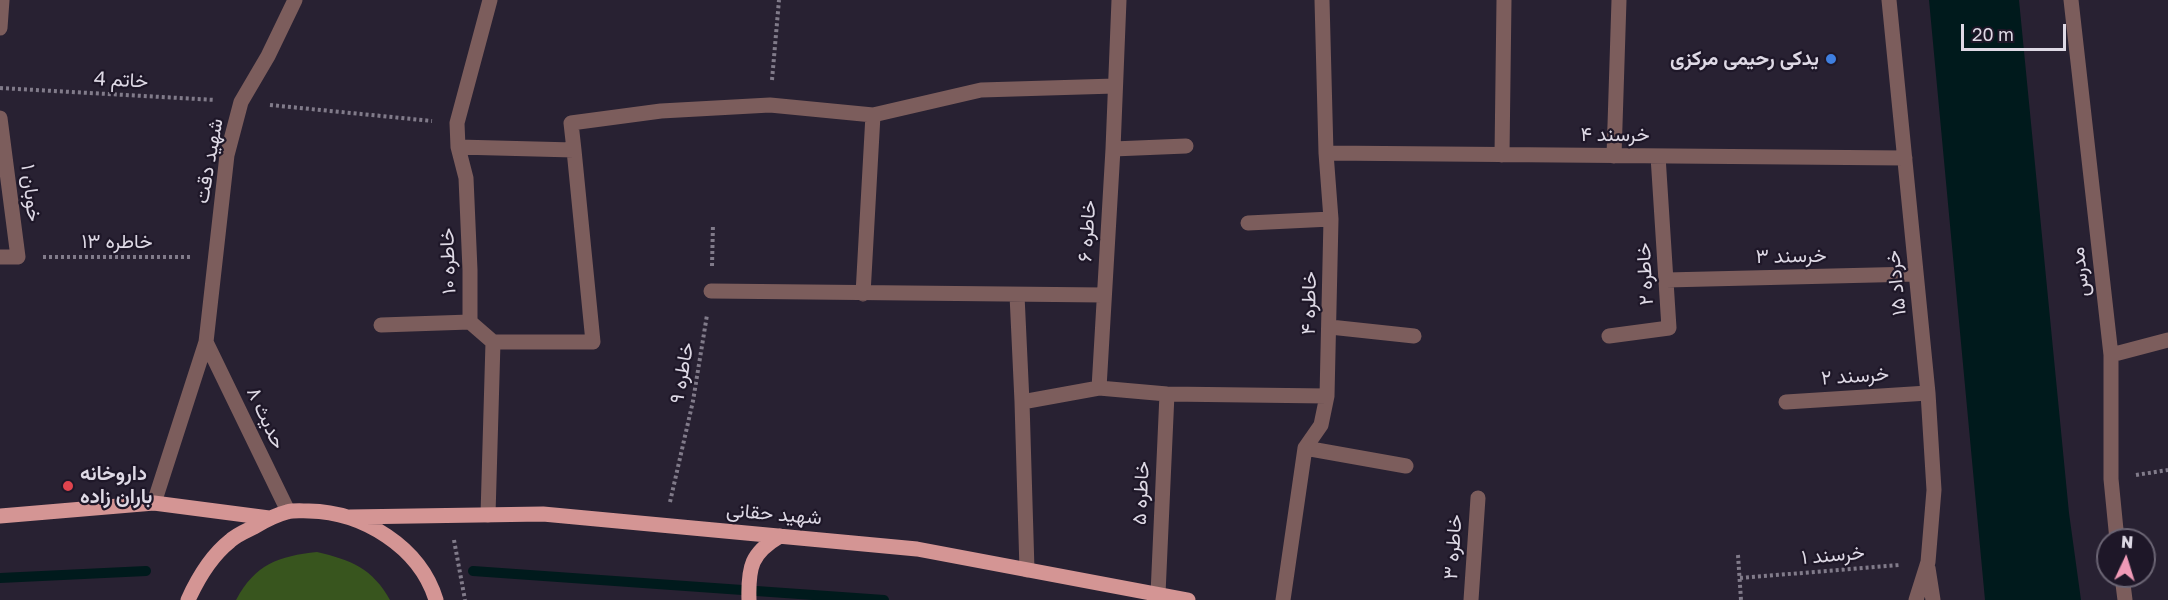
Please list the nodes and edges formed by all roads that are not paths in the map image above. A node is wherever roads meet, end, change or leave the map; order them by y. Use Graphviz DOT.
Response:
graph roads {
  1 [pos="2,0"];
  2 [pos="295,0"];
  3 [pos="490,0"];
  4 [pos="1119,0"];
  5 [pos="1322,0"];
  6 [pos="1504,0"];
  7 [pos="1619,0"];
  8 [pos="1889,0"];
  9 [pos="2071,0"];
  10 [pos="0,28"];
  11 [pos="1116,86"];
  12 [pos="873,115"];
  13 [pos="0,118"];
  14 [pos="1186,146"];
  15 [pos="458,147"];
  16 [pos="1113,149"];
  17 [pos="574,150"];
  18 [pos="1326,153"];
  19 [pos="1502,155"];
  20 [pos="1614,156"];
  21 [pos="1658,156"];
  22 [pos="1905,158"];
  23 [pos="1331,219"];
  24 [pos="1248,223"];
  25 [pos="0,257"];
  26 [pos="1916,274"];
  27 [pos="1666,280"];
  28 [pos="711,291"];
  29 [pos="863,294"];
  30 [pos="1017,295"];
  31 [pos="1104,295"];
  32 [pos="470,322"];
  33 [pos="381,325"];
  34 [pos="1329,327"];
  35 [pos="1414,336"];
  36 [pos="1609,336"];
  37 [pos="2168,340"];
  38 [pos="206,342"];
  39 [pos="494,342"];
  40 [pos="2110,355"];
  41 [pos="1099,388"];
  42 [pos="1928,393"];
  43 [pos="1167,394"];
  44 [pos="1327,396"];
  45 [pos="1022,402"];
  46 [pos="1786,402"];
  47 [pos="1305,448"];
  48 [pos="1406,466"];
  49 [pos="1478,498"];
  50 [pos="154,504"];
  51 [pos="288,511"];
  52 [pos="488,515"];
  53 [pos="0,516"];
  54 [pos="350,517"];
  55 [pos="269,519"];
  56 [pos="2116,528"];
  57 [pos="780,536"];
  58 [pos="1928,562"];
  59 [pos="1028,570"];
  60 [pos="1158,594"];
  61 [pos="188,600"];
  62 [pos="436,600"];
  63 [pos="749,600"];
  64 [pos="1188,600"];
  65 [pos="1283,600"];
  66 [pos="1471,600"];
  67 [pos="1916,600"];
  68 [pos="1933,600"];
  1 -- 10 [label="street"];
  2 -- 38 [label="street, شهید دقت"];
  3 -- 15 [label="street, خاطره ۱۰"];
  4 -- 11 [label="street, خاطره ۶"];
  5 -- 18 [label="street, خاطره ۴"];
  6 -- 19 [label="street"];
  7 -- 20 [label="street"];
  8 -- 22 [label="street, ۱۵ خرداد"];
  9 -- 40 [label="street, مدرس"];
  11 -- 12 [label="street"];
  11 -- 16 [label="street, خاطره ۶"];
  12 -- 17 [label="street"];
  12 -- 29 [label="street"];
  13 -- 25 [label="street, خوبان ۱"];
  14 -- 16 [label="street"];
  15 -- 17 [label="street"];
  15 -- 32 [label="street, خاطره ۱۰"];
  16 -- 31 [label="street, خاطره ۶"];
  17 -- 39 [label="street"];
  18 -- 19 [label="street, خرسند ۴"];
  18 -- 23 [label="street, خاطره ۴"];
  19 -- 20 [label="street, خرسند ۴"];
  20 -- 21 [label="street, خرسند ۴"];
  21 -- 22 [label="street, خرسند ۴"];
  21 -- 27 [label="street, خاطره ۲"];
  22 -- 26 [label="street, ۱۵ خرداد"];
  23 -- 24 [label="street"];
  23 -- 34 [label="street, خاطره ۴"];
  26 -- 27 [label="street, خرسند ۳"];
  26 -- 42 [label="street, ۱۵ خرداد"];
  27 -- 36 [label="street, خاطره ۲"];
  28 -- 29 [label="street"];
  29 -- 30 [label="street"];
  30 -- 31 [label="street"];
  30 -- 45 [label="street"];
  31 -- 41 [label="street, خاطره ۶"];
  32 -- 33 [label="street"];
  32 -- 39 [label="street"];
  34 -- 35 [label="street"];
  34 -- 44 [label="street, خاطره ۴"];
  37 -- 40 [label="street"];
  38 -- 50 [label="street, شهید دقت"];
  38 -- 51 [label="street, حدیث ۸"];
  39 -- 52 [label="street"];
  40 -- 56 [label="street, مدرس"];
  41 -- 43 [label="street"];
  41 -- 45 [label="street"];
  42 -- 46 [label="street, خرسند ۲"];
  42 -- 58 [label="street, ۱۵ خرداد"];
  43 -- 44 [label="street"];
  43 -- 60 [label="street, خاطره ۵"];
  44 -- 47 [label="street, خاطره ۴"];
  45 -- 59 [label="street"];
  47 -- 48 [label="street"];
  47 -- 65 [label="street, خاطره ۴"];
  49 -- 66 [label="street, خاطره ۳"];
  50 -- 53 [label="main road"];
  50 -- 55 [label="main road"];
  51 -- 54 [label="main road"];
  51 -- 55 [label="main road"];
  52 -- 54 [label="main road, شهید حقانی"];
  52 -- 57 [label="main road, شهید حقانی"];
  54 -- 62 [label="main road"];
  55 -- 61 [label="main road"];
  57 -- 59 [label="main road, شهید حقانی"];
  57 -- 63 [label="main road"];
  58 -- 67 [label="street"];
  58 -- 68 [label="street"];
  59 -- 60 [label="main road, شهید حقانی"];
  60 -- 64 [label="main road, شهید حقانی"];
}
